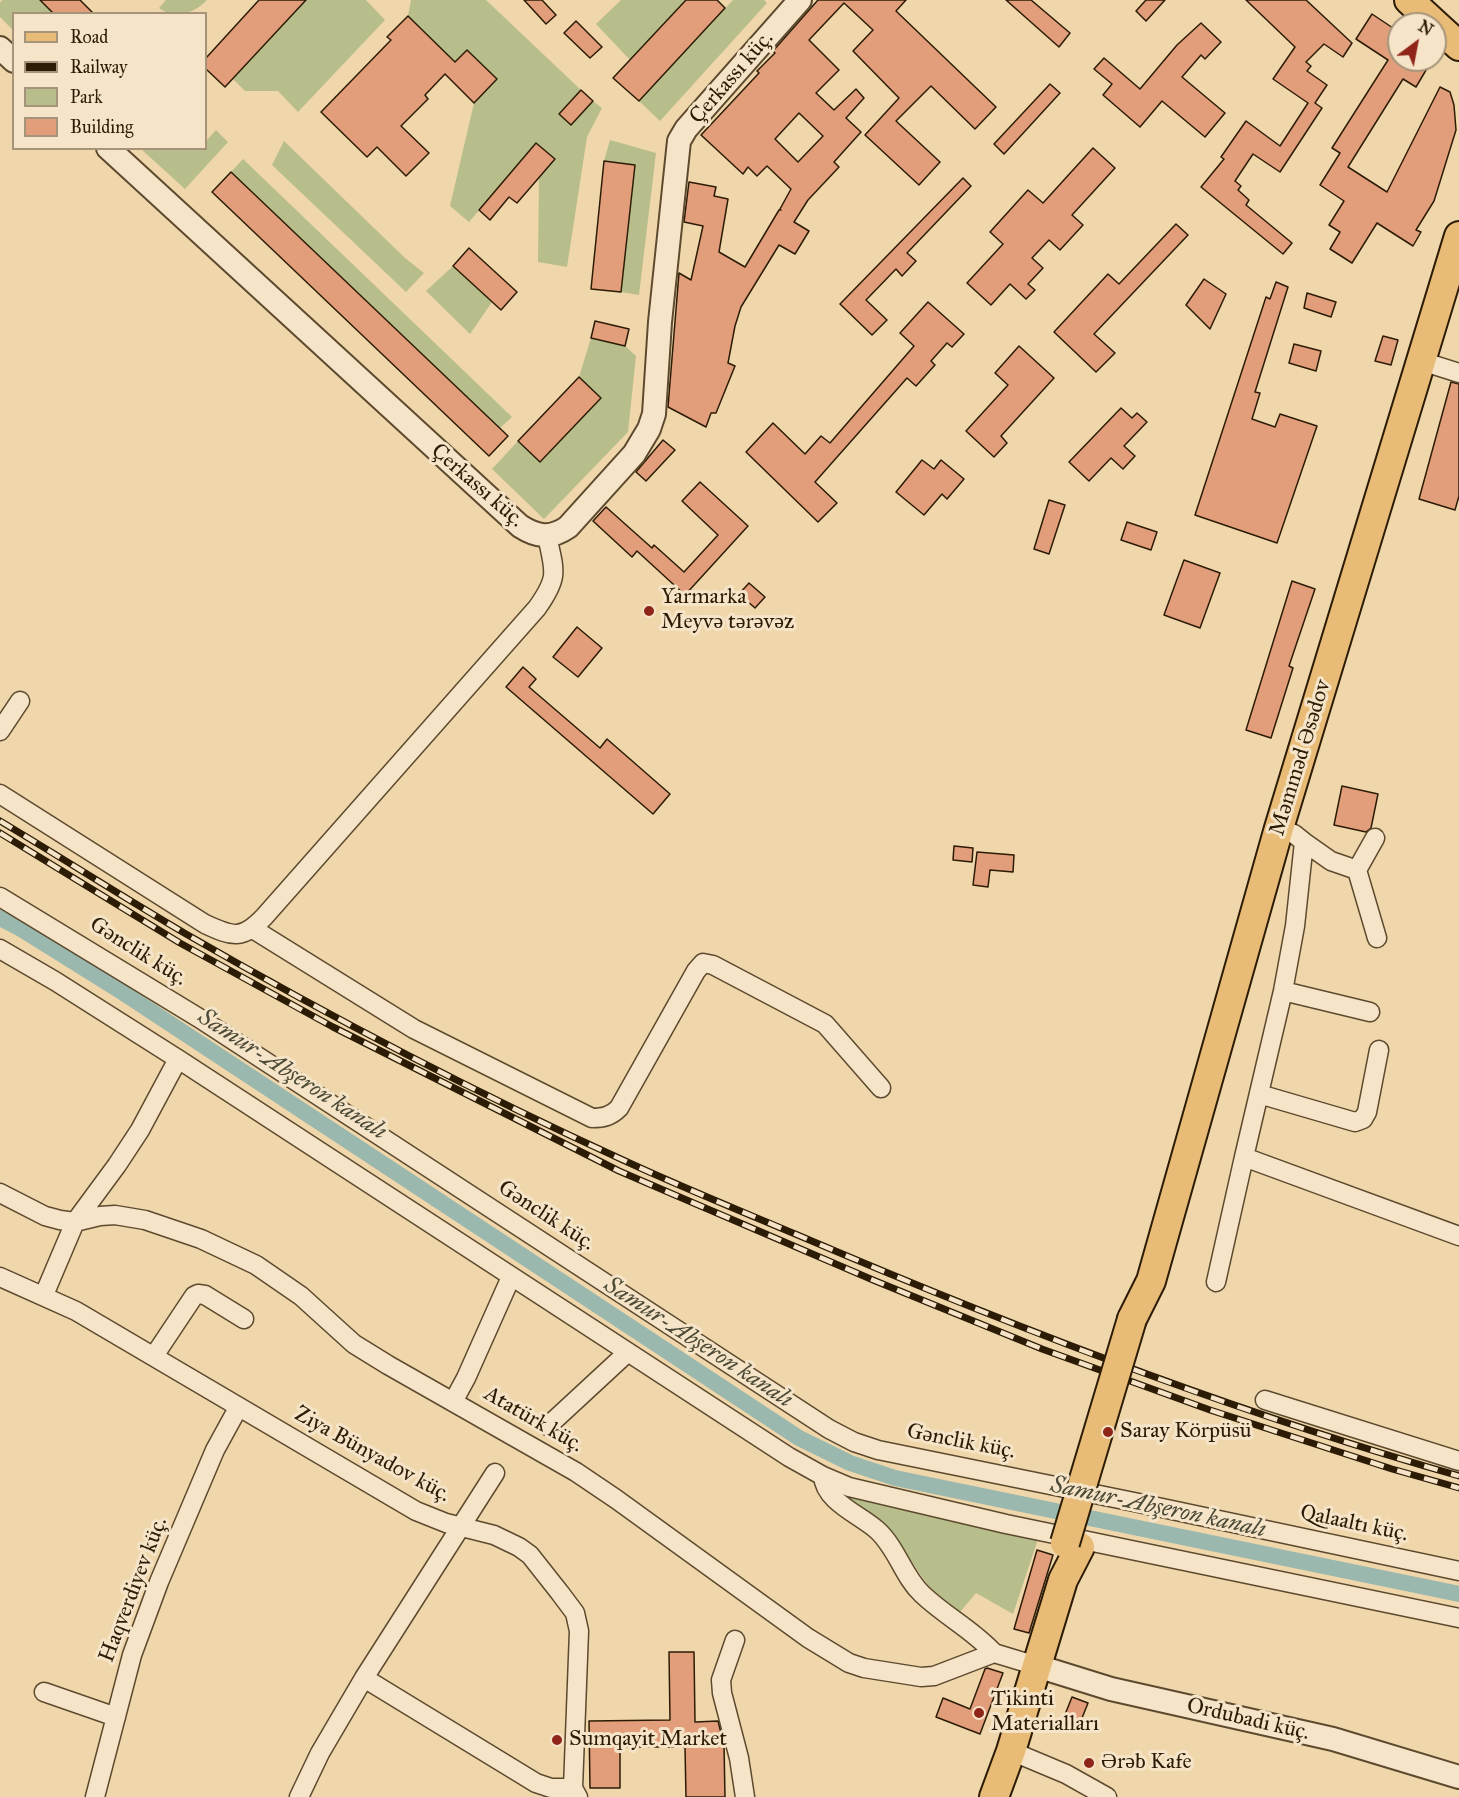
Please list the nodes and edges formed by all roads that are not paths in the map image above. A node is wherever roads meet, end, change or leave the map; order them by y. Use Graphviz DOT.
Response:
graph roads {
  1 [pos="800,0"];
  2 [pos="1408,0"];
  3 [pos="1422,12"];
  4 [pos="1447,35"];
  5 [pos="1459,46"];
  6 [pos="0,48"];
  7 [pos="12,59"];
  8 [pos="110,150"];
  9 [pos="1459,236"];
  10 [pos="1421,361"];
  11 [pos="1459,373"];
  12 [pos="547,536"];
  13 [pos="20,701"];
  14 [pos="0,731"];
  15 [pos="0,794"];
  16 [pos="1279,828"];
  17 [pos="1375,838"];
  18 [pos="1304,842"];
  19 [pos="1357,870"];
  20 [pos="0,897"];
  21 [pos="253,929"];
  22 [pos="1377,938"];
  23 [pos="0,949"];
  24 [pos="1282,991"];
  25 [pos="1370,1012"];
  26 [pos="1379,1050"];
  27 [pos="178,1059"];
  28 [pos="881,1088"];
  29 [pos="1259,1094"];
  30 [pos="1244,1157"];
  31 [pos="0,1193"];
  32 [pos="75,1222"];
  33 [pos="1459,1236"];
  34 [pos="0,1277"];
  35 [pos="511,1277"];
  36 [pos="1216,1282"];
  37 [pos="44,1295"];
  38 [pos="243,1319"];
  39 [pos="628,1352"];
  40 [pos="154,1356"];
  41 [pos="1265,1400"];
  42 [pos="453,1402"];
  43 [pos="238,1408"];
  44 [pos="548,1426"];
  45 [pos="1459,1461"];
  46 [pos="495,1473"];
  47 [pos="823,1476"];
  48 [pos="1134,1502"];
  49 [pos="461,1528"];
  50 [pos="1459,1571"];
  51 [pos="1459,1618"];
  52 [pos="735,1640"];
  53 [pos="994,1653"];
  54 [pos="1037,1666"];
  55 [pos="364,1678"];
  56 [pos="44,1692"];
  57 [pos="116,1717"];
  58 [pos="1011,1751"];
  59 [pos="1459,1777"];
  60 [pos="532,1790"];
  61 [pos="576,1792"];
  62 [pos="95,1797"];
  63 [pos="299,1797"];
  64 [pos="745,1797"];
  65 [pos="994,1797"];
  66 [pos="1107,1797"];
  1 -- 12 [label="street, Çerkassı küç."];
  2 -- 3 [label="main road"];
  4 -- 5 [label="main road"];
  6 -- 7 [label="street"];
  8 -- 12 [label="street, Çerkassı küç."];
  9 -- 10 [label="main road, Məmməd Əsədov"];
  10 -- 11 [label="street"];
  10 -- 16 [label="main road, Məmməd Əsədov"];
  12 -- 21 [label="street"];
  13 -- 14 [label="street"];
  15 -- 21 [label="street"];
  16 -- 18 [label="street"];
  16 -- 54 [label="main road, Məmməd Əsədov, bridge"];
  17 -- 19 [label="street"];
  18 -- 19 [label="street"];
  18 -- 24 [label="street"];
  19 -- 22 [label="street"];
  20 -- 48 [label="street, Gənclik küç."];
  21 -- 28 [label="street"];
  23 -- 27 [label="street"];
  24 -- 25 [label="street"];
  24 -- 29 [label="street"];
  26 -- 29 [label="street"];
  27 -- 32 [label="street"];
  27 -- 35 [label="street"];
  29 -- 30 [label="street"];
  30 -- 33 [label="street"];
  30 -- 36 [label="street"];
  31 -- 32 [label="street, Atatürk küç."];
  32 -- 37 [label="street"];
  32 -- 42 [label="street, Atatürk küç."];
  34 -- 37 [label="street, Ziya Bünyadov küç."];
  35 -- 39 [label="street"];
  35 -- 42 [label="street"];
  37 -- 40 [label="street, Ziya Bünyadov küç."];
  38 -- 40 [label="street"];
  39 -- 44 [label="street"];
  39 -- 47 [label="street"];
  40 -- 43 [label="street, Ziya Bünyadov küç."];
  41 -- 45 [label="street"];
  42 -- 53 [label="street, Atatürk küç."];
  43 -- 49 [label="street, Ziya Bünyadov küç."];
  43 -- 57 [label="street, Haqverdiyev küç."];
  46 -- 49 [label="street"];
  47 -- 51 [label="street"];
  47 -- 53 [label="street"];
  48 -- 50 [label="street, Qalaaltı küç."];
  49 -- 55 [label="street"];
  49 -- 61 [label="street, Ziya Bünyadov küç."];
  52 -- 64 [label="street"];
  53 -- 54 [label="street"];
  54 -- 58 [label="main road"];
  54 -- 59 [label="street, Ordubadi küç."];
  55 -- 60 [label="street"];
  55 -- 63 [label="street"];
  56 -- 57 [label="street"];
  57 -- 62 [label="street, Haqverdiyev küç."];
  58 -- 65 [label="main road"];
  58 -- 66 [label="street"];
  60 -- 61 [label="street"];
}
